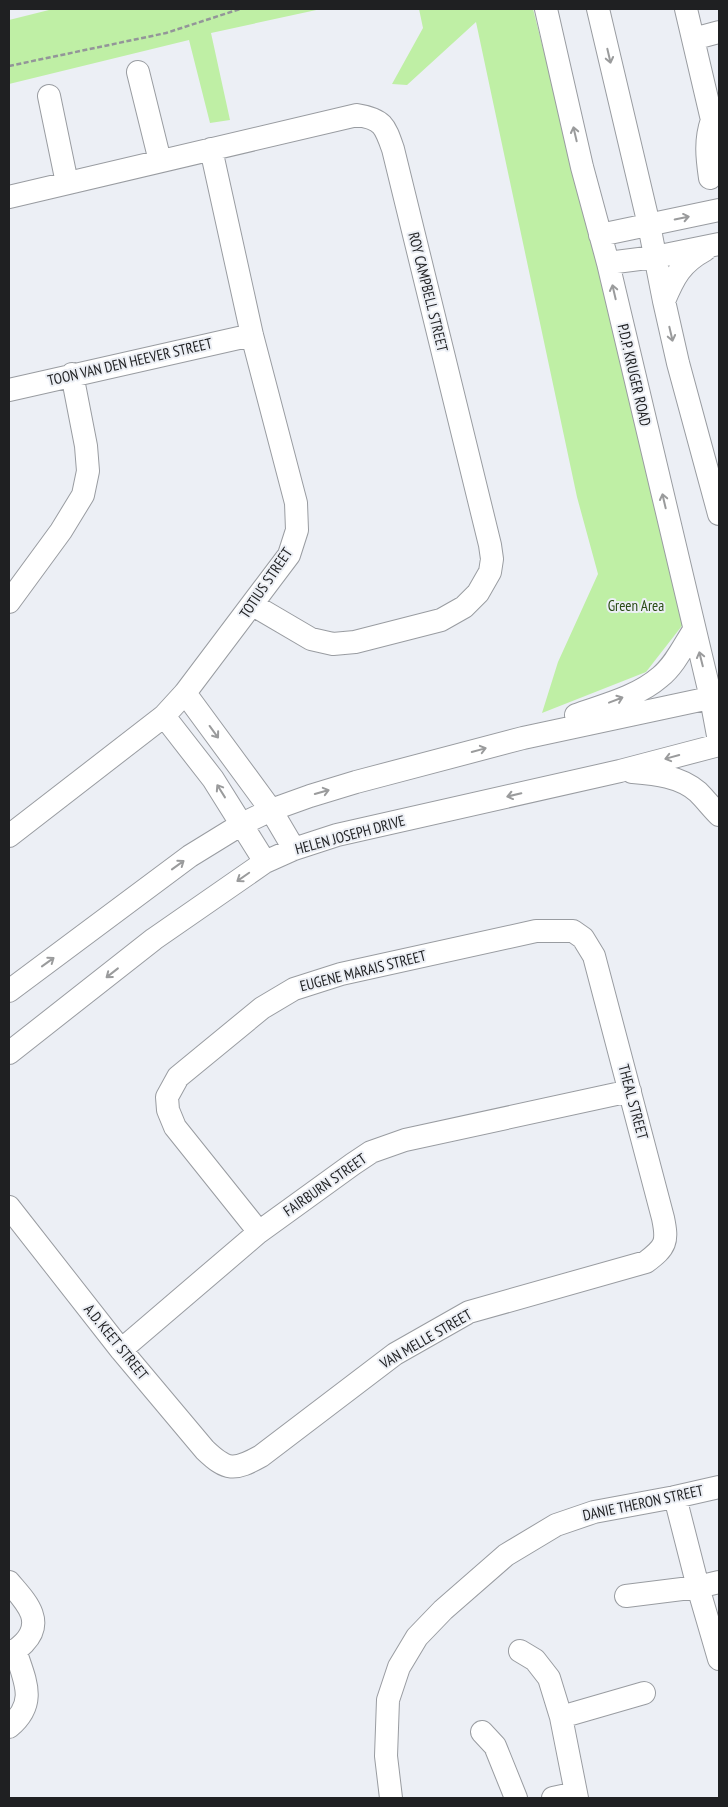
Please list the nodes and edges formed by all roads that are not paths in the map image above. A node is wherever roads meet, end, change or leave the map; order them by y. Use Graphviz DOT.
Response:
graph roads {
  1 [pos="546,9"];
  2 [pos="598,9"];
  3 [pos="686,9"];
  4 [pos="719,32"];
  5 [pos="693,38"];
  6 [pos="138,72"];
  7 [pos="49,96"];
  8 [pos="716,119"];
  9 [pos="211,149"];
  10 [pos="160,161"];
  11 [pos="710,178"];
  12 [pos="67,183"];
  13 [pos="9,197"];
  14 [pos="719,210"];
  15 [pos="649,225"];
  16 [pos="600,235"];
  17 [pos="717,245"];
  18 [pos="655,257"];
  19 [pos="608,263"];
  20 [pos="664,302"];
  21 [pos="252,335"];
  22 [pos="72,374"];
  23 [pos="9,390"];
  24 [pos="719,514"];
  25 [pos="9,602"];
  26 [pos="252,605"];
  27 [pos="694,630"];
  28 [pos="185,693"];
  29 [pos="715,697"];
  30 [pos="164,716"];
  31 [pos="523,738"];
  32 [pos="719,743"];
  33 [pos="620,771"];
  34 [pos="271,810"];
  35 [pos="719,815"];
  36 [pos="242,824"];
  37 [pos="9,836"];
  38 [pos="294,849"];
  39 [pos="265,862"];
  40 [pos="584,938"];
  41 [pos="9,991"];
  42 [pos="9,1053"];
  43 [pos="630,1091"];
  44 [pos="9,1207"];
  45 [pos="259,1232"];
  46 [pos="646,1262"];
  47 [pos="121,1350"];
  48 [pos="231,1467"];
  49 [pos="719,1487"];
  50 [pos="675,1497"];
  51 [pos="9,1582"];
  52 [pos="709,1585"];
  53 [pos="626,1596"];
  54 [pos="520,1651"];
  55 [pos="12,1653"];
  56 [pos="719,1659"];
  57 [pos="644,1693"];
  58 [pos="561,1717"];
  59 [pos="9,1728"];
  60 [pos="482,1732"];
  61 [pos="577,1795"];
  62 [pos="391,1798"];
  63 [pos="516,1798"];
  64 [pos="552,1798"];
  16 -- 1 [label="street, P.D.P. KRUGER ROAD, one-way"];
  2 -- 15 [label="street, one-way"];
  3 -- 5 [label="street"];
  4 -- 5 [label="street"];
  5 -- 8 [label="street"];
  6 -- 10 [label="street"];
  7 -- 12 [label="street"];
  8 -- 11 [label="street"];
  9 -- 10 [label="street, ROY CAMPBELL STREET"];
  9 -- 21 [label="street, TOTIUS STREET"];
  9 -- 26 [label="street, ROY CAMPBELL STREET"];
  10 -- 12 [label="street, ROY CAMPBELL STREET"];
  12 -- 13 [label="street, ROY CAMPBELL STREET"];
  15 -- 14 [label="street, one-way"];
  15 -- 16 [label="street"];
  15 -- 18 [label="street"];
  16 -- 19 [label="street, P.D.P. KRUGER ROAD"];
  17 -- 18 [label="street"];
  17 -- 20 [label="street"];
  18 -- 19 [label="street"];
  18 -- 20 [label="street"];
  27 -- 19 [label="street, P.D.P. KRUGER ROAD, one-way"];
  20 -- 24 [label="street, one-way"];
  21 -- 22 [label="street, TOON VAN DEN HEEVER STREET"];
  21 -- 26 [label="street, TOTIUS STREET"];
  22 -- 23 [label="street, TOON VAN DEN HEEVER STREET"];
  22 -- 25 [label="street"];
  26 -- 28 [label="street, TOTIUS STREET"];
  29 -- 27 [label="street, P.D.P. KRUGER ROAD, one-way"];
  31 -- 27 [label="street, one-way"];
  28 -- 30 [label="street, TOTIUS STREET"];
  28 -- 34 [label="street, one-way"];
  29 -- 31 [label="street"];
  29 -- 32 [label="street, P.D.P. KRUGER ROAD"];
  36 -- 30 [label="street, one-way"];
  30 -- 37 [label="street, TOTIUS STREET"];
  34 -- 31 [label="street, one-way"];
  32 -- 33 [label="street, HELEN JOSEPH DRIVE, one-way"];
  33 -- 35 [label="street"];
  33 -- 38 [label="street, HELEN JOSEPH DRIVE, one-way"];
  34 -- 36 [label="street"];
  34 -- 38 [label="street"];
  36 -- 39 [label="street"];
  41 -- 36 [label="street, one-way"];
  38 -- 39 [label="street, HELEN JOSEPH DRIVE"];
  39 -- 42 [label="street, HELEN JOSEPH DRIVE, one-way"];
  40 -- 43 [label="street, THEAL STREET"];
  40 -- 45 [label="street, EUGENE MARAIS STREET"];
  43 -- 45 [label="street, FAIRBURN STREET"];
  43 -- 46 [label="street, THEAL STREET"];
  44 -- 47 [label="street, A.D. KEET STREET"];
  45 -- 47 [label="street, FAIRBURN STREET"];
  46 -- 48 [label="street, VAN MELLE STREET"];
  47 -- 48 [label="street, A.D. KEET STREET"];
  49 -- 50 [label="street, DANIE THERON STREET"];
  50 -- 52 [label="street"];
  50 -- 62 [label="street, DANIE THERON STREET"];
  51 -- 55 [label="street"];
  52 -- 53 [label="street"];
  52 -- 56 [label="street"];
  54 -- 58 [label="street"];
  55 -- 59 [label="street"];
  57 -- 58 [label="street"];
  58 -- 61 [label="street"];
  60 -- 63 [label="street"];
  61 -- 64 [label="street"];
}
